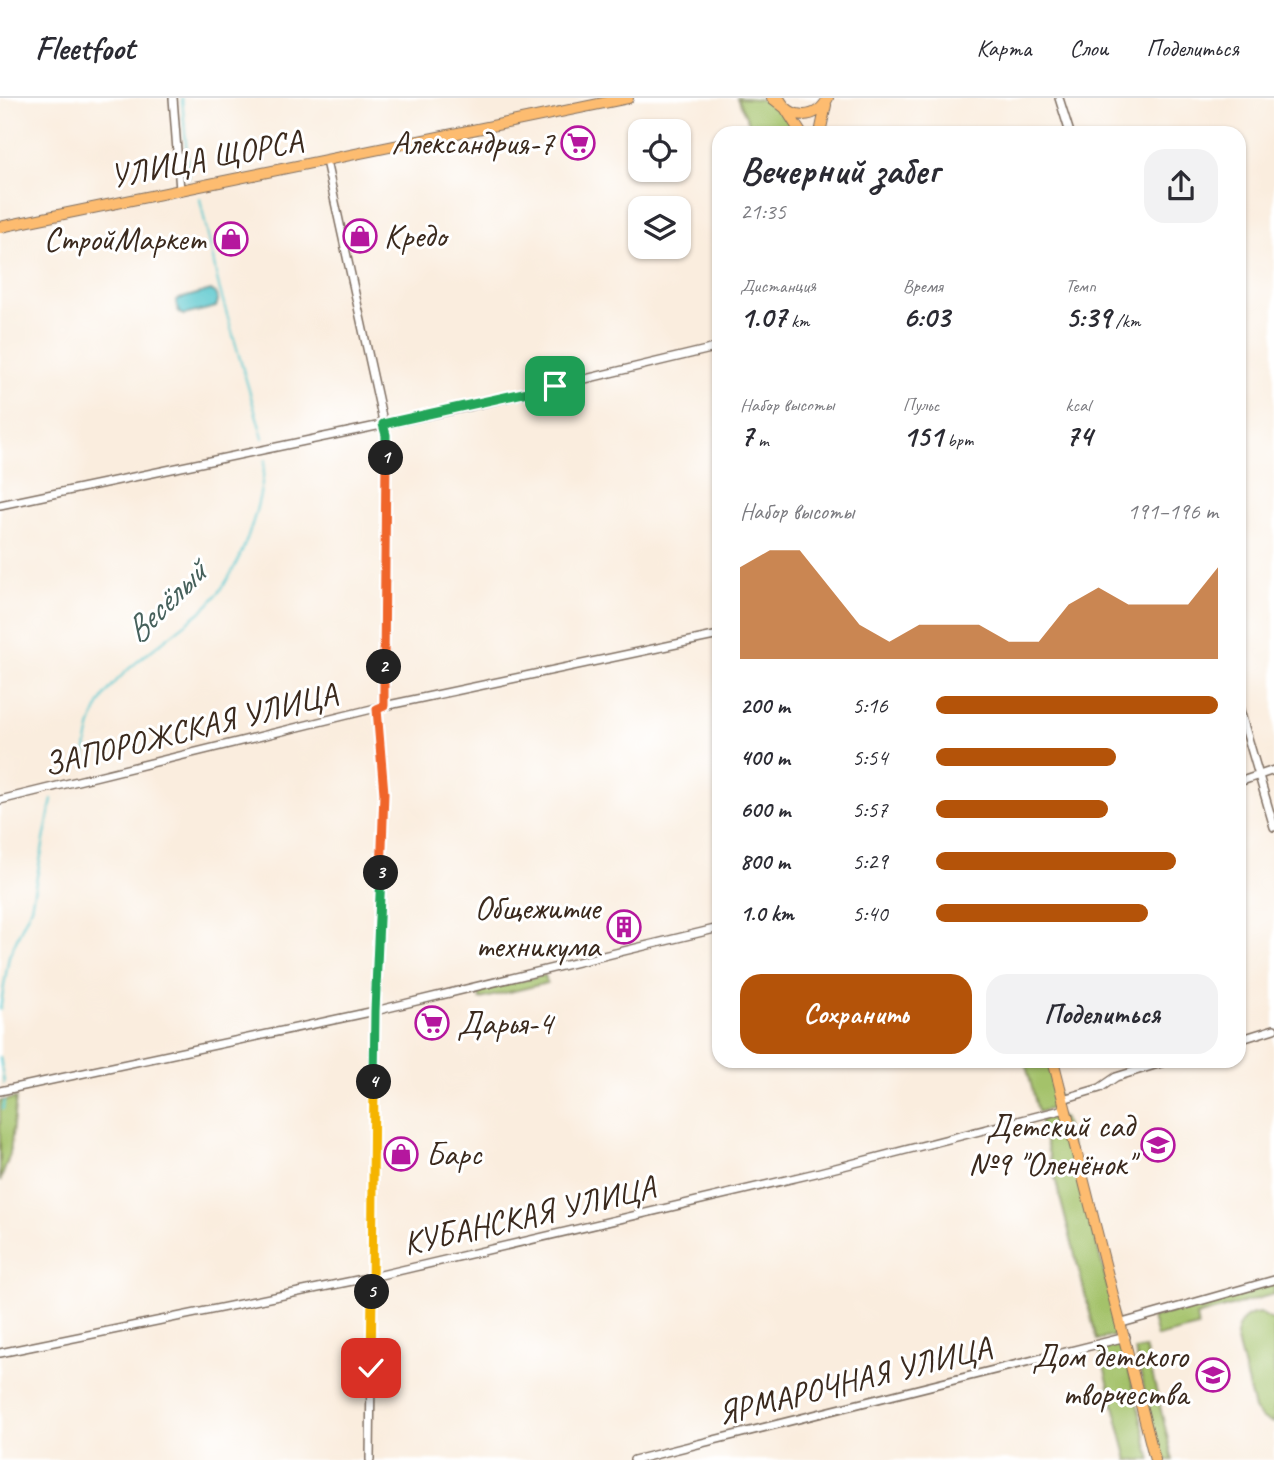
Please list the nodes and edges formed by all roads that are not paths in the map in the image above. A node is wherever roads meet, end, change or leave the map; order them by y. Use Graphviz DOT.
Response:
graph roads {
  1 [pos="173,98"];
  2 [pos="628,98"];
  3 [pos="772,98"];
  4 [pos="779,98"];
  5 [pos="1059,98"];
  6 [pos="829,99"];
  7 [pos="785,108"];
  8 [pos="797,126"];
  9 [pos="822,126"];
  10 [pos="1068,126"];
  11 [pos="326,161"];
  12 [pos="180,190"];
  13 [pos="0,227"];
  14 [pos="712,349"];
  15 [pos="383,424"];
  16 [pos="0,505"];
  17 [pos="712,637"];
  18 [pos="381,708"];
  19 [pos="1246,731"];
  20 [pos="1274,770"];
  21 [pos="1259,776"];
  22 [pos="1246,780"];
  23 [pos="0,800"];
  24 [pos="1274,827"];
  25 [pos="712,930"];
  26 [pos="375,1011"];
  27 [pos="1274,1029"];
  28 [pos="1246,1038"];
  29 [pos="1055,1068"];
  30 [pos="1145,1068"];
  31 [pos="0,1091"];
  32 [pos="1064,1104"];
  33 [pos="372,1277"];
  34 [pos="1274,1280"];
  35 [pos="1122,1323"];
  36 [pos="1126,1337"];
  37 [pos="0,1353"];
  38 [pos="370,1460"];
  39 [pos="634,1460"];
  40 [pos="1156,1460"];
  1 -- 12 [label="street"];
  2 -- 11 [label="main road, УЛИЦА ЩОРСА"];
  3 -- 7 [label="main road"];
  4 -- 7 [label="main road"];
  5 -- 10 [label="street"];
  6 -- 7 [label="main road"];
  6 -- 9 [label="main road"];
  7 -- 8 [label="main road"];
  11 -- 12 [label="main road, УЛИЦА ЩОРСА"];
  11 -- 15 [label="street"];
  12 -- 13 [label="main road, УЛИЦА ЩОРСА"];
  14 -- 15 [label="street"];
  15 -- 16 [label="street"];
  15 -- 18 [label="street"];
  17 -- 18 [label="street, ЗАПОРОЖСКАЯ УЛИЦА"];
  18 -- 23 [label="street, ЗАПОРОЖСКАЯ УЛИЦА"];
  18 -- 26 [label="street"];
  19 -- 21 [label="street"];
  20 -- 21 [label="street"];
  21 -- 22 [label="street"];
  21 -- 24 [label="street"];
  25 -- 26 [label="street"];
  26 -- 31 [label="street"];
  26 -- 33 [label="street"];
  27 -- 28 [label="street"];
  29 -- 32 [label="main road"];
  30 -- 32 [label="street, КУБАНСКАЯ УЛИЦА"];
  32 -- 33 [label="street, КУБАНСКАЯ УЛИЦА"];
  32 -- 35 [label="main road"];
  33 -- 37 [label="street, КУБАНСКАЯ УЛИЦА"];
  33 -- 38 [label="street"];
  34 -- 35 [label="street"];
  35 -- 36 [label="main road"];
  36 -- 39 [label="street, ЯРМАРОЧНАЯ УЛИЦА"];
  36 -- 40 [label="main road"];
}
